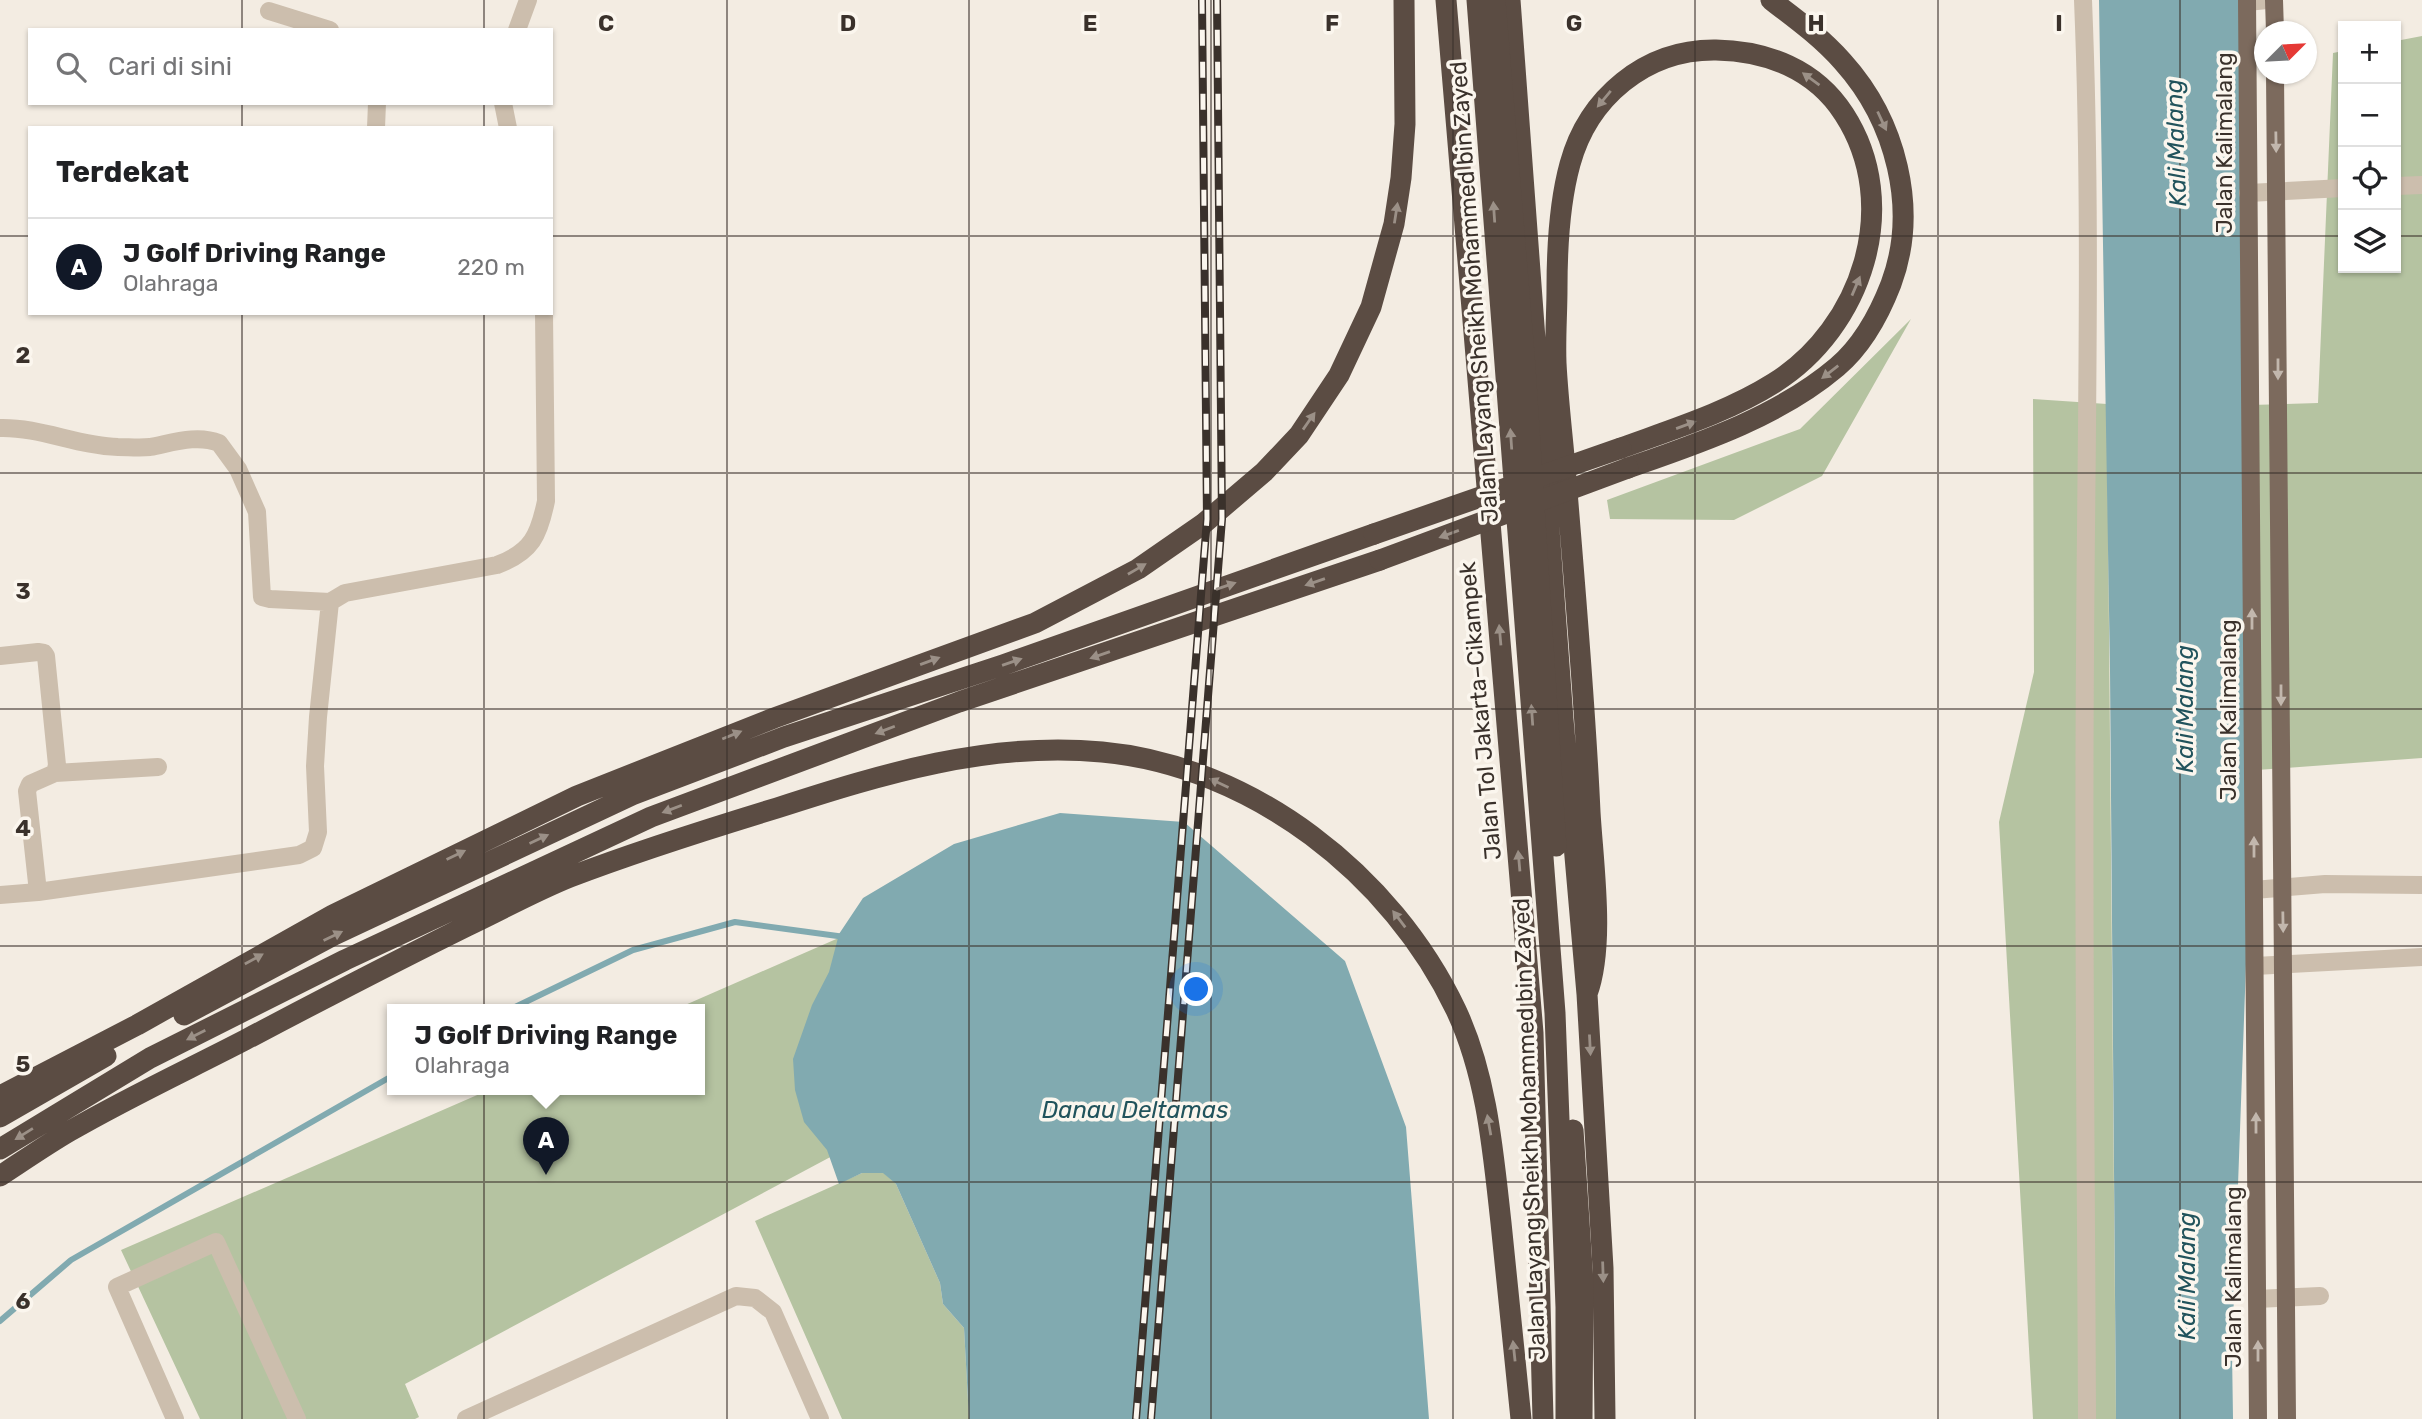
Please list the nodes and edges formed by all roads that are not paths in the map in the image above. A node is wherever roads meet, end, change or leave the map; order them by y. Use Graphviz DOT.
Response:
graph roads {
  1 [pos="528,0"];
  2 [pos="1404,0"];
  3 [pos="1446,0"];
  4 [pos="1477,0"];
  5 [pos="1495,0"];
  6 [pos="1510,0"];
  7 [pos="1771,0"];
  8 [pos="2083,0"];
  9 [pos="2267,0"];
  10 [pos="2274,0"];
  11 [pos="2247,1"];
  12 [pos="269,11"];
  13 [pos="2275,21"];
  14 [pos="324,28"];
  15 [pos="518,28"];
  16 [pos="2275,84"];
  17 [pos="377,105"];
  18 [pos="503,105"];
  19 [pos="376,126"];
  20 [pos="508,126"];
  21 [pos="2422,185"];
  22 [pos="2401,186"];
  23 [pos="2338,188"];
  24 [pos="2276,191"];
  25 [pos="2248,193"];
  26 [pos="544,315"];
  27 [pos="0,428"];
  28 [pos="1625,458"];
  29 [pos="330,602"];
  30 [pos="0,656"];
  31 [pos="779,727"];
  32 [pos="158,767"];
  33 [pos="55,773"];
  34 [pos="2422,885"];
  35 [pos="2282,887"];
  36 [pos="2254,890"];
  37 [pos="38,892"];
  38 [pos="0,895"];
  39 [pos="2422,957"];
  40 [pos="2283,964"];
  41 [pos="2255,966"];
  42 [pos="1587,994"];
  43 [pos="0,1096"];
  44 [pos="0,1117"];
  45 [pos="0,1149"];
  46 [pos="0,1176"];
  47 [pos="2320,1296"];
  48 [pos="2286,1297"];
  49 [pos="2257,1299"];
  50 [pos="175,1419"];
  51 [pos="297,1419"];
  52 [pos="466,1419"];
  53 [pos="820,1419"];
  54 [pos="1521,1419"];
  55 [pos="1543,1419"];
  56 [pos="1566,1419"];
  57 [pos="1582,1419"];
  58 [pos="1605,1419"];
  59 [pos="2087,1419"];
  60 [pos="2258,1419"];
  61 [pos="2287,1419"];
  1 -- 15 [label="street"];
  31 -- 2 [label="highway, one-way"];
  55 -- 3 [label="highway, Jalan Tol Jakarta–Cikampek, one-way"];
  56 -- 4 [label="highway, Jalan Layang Sheikh Mohammed bin Zayed, one-way, bridge"];
  5 -- 57 [label="highway, Jalan Layang Sheikh Mohammed bin Zayed, bridge"];
  6 -- 42 [label="highway"];
  7 -- 28 [label="highway, one-way"];
  8 -- 59 [label="street"];
  9 -- 11 [label="street"];
  10 -- 13 [label="main road"];
  11 -- 25 [label="main road, Jalan Kalimalang"];
  12 -- 14 [label="street"];
  16 -- 24 [label="main road, one-way"];
  17 -- 19 [label="street"];
  18 -- 20 [label="street"];
  21 -- 22 [label="street"];
  23 -- 24 [label="street"];
  24 -- 25 [label="street"];
  24 -- 35 [label="main road, one-way"];
  36 -- 25 [label="main road, Jalan Kalimalang, one-way"];
  26 -- 29 [label="street"];
  27 -- 29 [label="street"];
  31 -- 28 [label="highway, one-way, bridge"];
  28 -- 42 [label="highway, one-way"];
  28 -- 45 [label="highway, one-way, bridge"];
  29 -- 37 [label="street"];
  30 -- 33 [label="street"];
  43 -- 31 [label="highway, one-way"];
  44 -- 31 [label="highway, one-way"];
  32 -- 33 [label="street"];
  33 -- 37 [label="street"];
  34 -- 35 [label="street"];
  35 -- 36 [label="street"];
  35 -- 40 [label="main road, one-way"];
  36 -- 41 [label="main road, Jalan Kalimalang"];
  37 -- 38 [label="street"];
  39 -- 40 [label="street"];
  40 -- 41 [label="street"];
  40 -- 48 [label="main road"];
  49 -- 41 [label="main road, Jalan Kalimalang, one-way"];
  42 -- 58 [label="highway, one-way"];
  54 -- 46 [label="highway, one-way"];
  47 -- 48 [label="street"];
  48 -- 49 [label="street"];
  48 -- 61 [label="main road"];
  60 -- 49 [label="main road, Jalan Kalimalang, one-way"];
  50 -- 51 [label="street"];
  52 -- 53 [label="street"];
}
